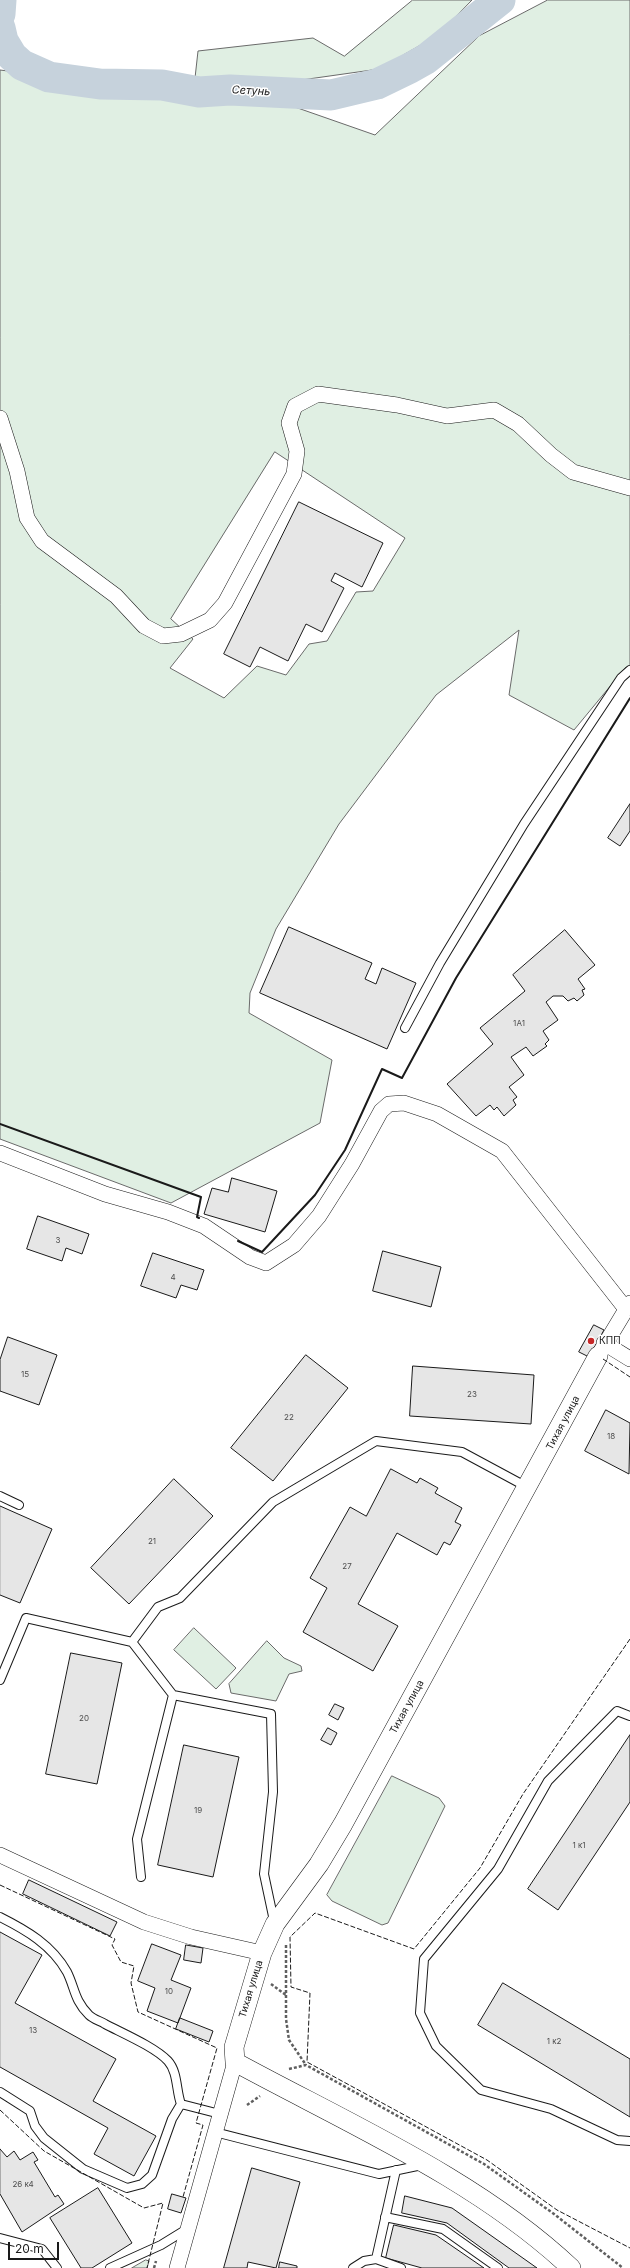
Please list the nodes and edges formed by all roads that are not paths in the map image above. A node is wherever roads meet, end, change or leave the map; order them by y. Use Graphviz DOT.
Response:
graph roads {
  1 [pos="0,418"];
  2 [pos="630,488"];
  3 [pos="630,670"];
  4 [pos="405,1028"];
  5 [pos="0,1153"];
  6 [pos="628,1306"];
  7 [pos="601,1349"];
  8 [pos="630,1359"];
  9 [pos="528,1487"];
  10 [pos="0,1496"];
  11 [pos="20,1505"];
  12 [pos="132,1642"];
  13 [pos="0,1680"];
  14 [pos="174,1695"];
  15 [pos="630,1716"];
  16 [pos="0,1855"];
  17 [pos="141,1877"];
  18 [pos="0,1916"];
  19 [pos="278,1919"];
  20 [pos="262,1953"];
  21 [pos="235,2062"];
  22 [pos="0,2092"];
  23 [pos="181,2104"];
  24 [pos="220,2114"];
  25 [pos="215,2132"];
  26 [pos="630,2141"];
  27 [pos="425,2164"];
  28 [pos="396,2170"];
  29 [pos="385,2217"];
  30 [pos="187,2229"];
  31 [pos="0,2238"];
  32 [pos="376,2259"];
  33 [pos="57,2268"];
  34 [pos="110,2268"];
  35 [pos="176,2268"];
  36 [pos="353,2268"];
  37 [pos="401,2268"];
  38 [pos="498,2268"];
  39 [pos="571,2268"];
  1 -- 2 [label="street"];
  3 -- 4 [label="lane"];
  5 -- 6 [label="street"];
  6 -- 7 [label="street"];
  7 -- 8 [label="street"];
  7 -- 9 [label="street, Тихая улица"];
  9 -- 12 [label="lane"];
  9 -- 19 [label="street, Тихая улица"];
  10 -- 11 [label="lane"];
  12 -- 13 [label="lane"];
  12 -- 14 [label="lane"];
  14 -- 17 [label="lane"];
  14 -- 19 [label="lane"];
  15 -- 26 [label="lane"];
  16 -- 20 [label="street"];
  18 -- 23 [label="lane"];
  19 -- 20 [label="street, Тихая улица"];
  20 -- 21 [label="street, Тихая улица"];
  21 -- 24 [label="street"];
  21 -- 27 [label="street"];
  22 -- 23 [label="lane"];
  23 -- 24 [label="lane"];
  24 -- 25 [label="street"];
  25 -- 28 [label="lane"];
  25 -- 30 [label="street"];
  27 -- 28 [label="lane"];
  27 -- 39 [label="street"];
  28 -- 29 [label="lane"];
  29 -- 32 [label="lane"];
  29 -- 38 [label="lane"];
  30 -- 34 [label="lane"];
  30 -- 35 [label="street"];
  31 -- 33 [label="lane"];
  32 -- 36 [label="lane"];
  32 -- 37 [label="lane"];
}
